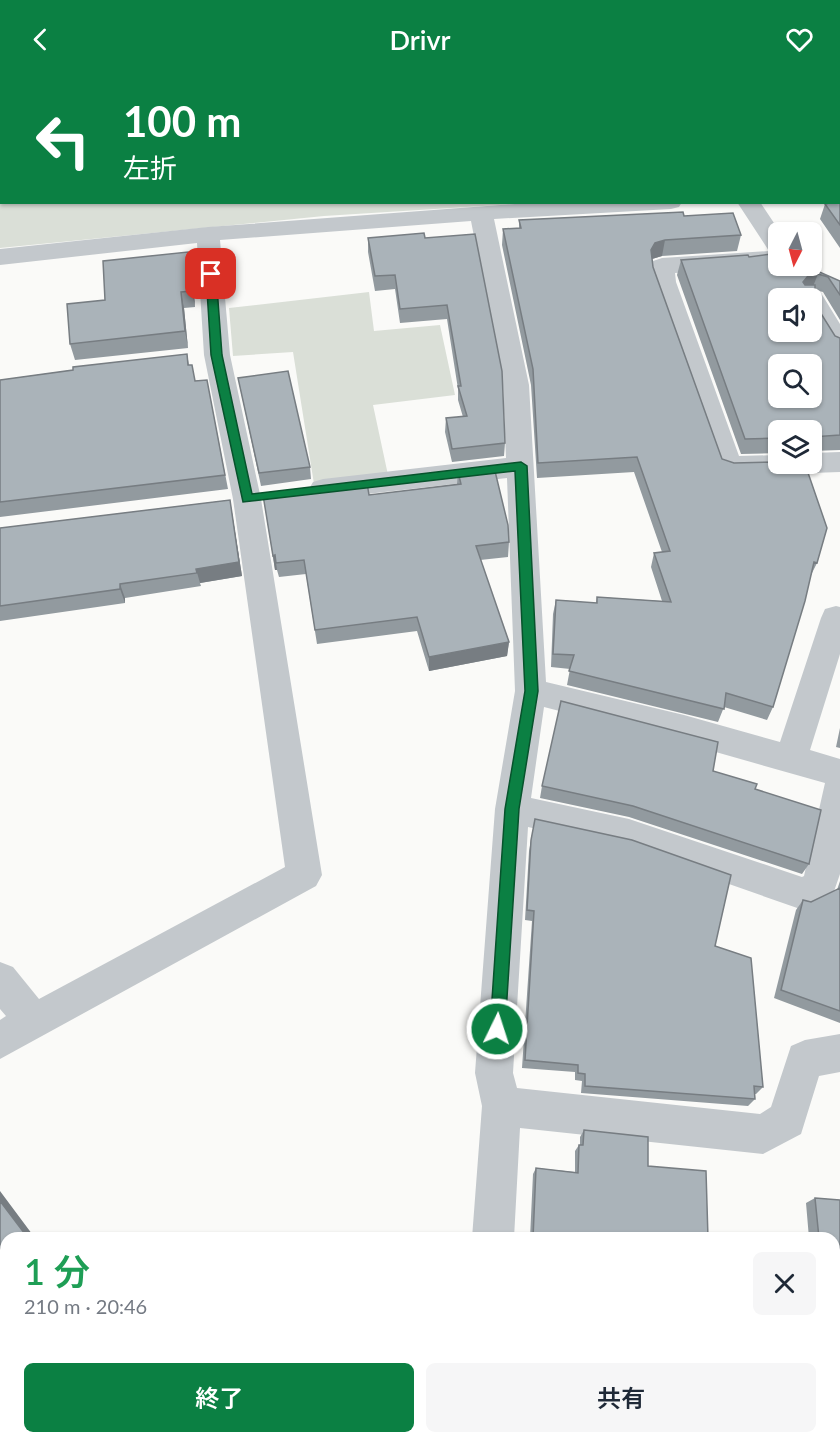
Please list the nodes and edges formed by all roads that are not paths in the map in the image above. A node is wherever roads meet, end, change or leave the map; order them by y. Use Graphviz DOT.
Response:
graph roads {
  1 [pos="636,204"];
  2 [pos="749,204"];
  3 [pos="481,213"];
  4 [pos="768,232"];
  5 [pos="208,234"];
  6 [pos="0,257"];
  7 [pos="798,279"];
  8 [pos="840,344"];
  9 [pos="840,462"];
  10 [pos="822,463"];
  11 [pos="768,465"];
  12 [pos="521,466"];
  13 [pos="258,497"];
  14 [pos="836,618"];
  15 [pos="531,691"];
  16 [pos="791,759"];
  17 [pos="840,773"];
  18 [pos="840,786"];
  19 [pos="512,809"];
  20 [pos="0,980"];
  21 [pos="33,1021"];
  22 [pos="0,1040"];
  23 [pos="840,1053"];
  24 [pos="501,1106"];
  25 [pos="493,1232"];
  1 -- 3 [label="street"];
  2 -- 4 [label="street"];
  3 -- 5 [label="street"];
  3 -- 12 [label="street"];
  5 -- 6 [label="street"];
  5 -- 13 [label="street"];
  7 -- 8 [label="street"];
  7 -- 11 [label="street"];
  9 -- 10 [label="street"];
  12 -- 13 [label="street"];
  12 -- 15 [label="street"];
  13 -- 21 [label="street"];
  14 -- 16 [label="street"];
  15 -- 16 [label="street"];
  15 -- 19 [label="street"];
  16 -- 17 [label="street"];
  18 -- 19 [label="street"];
  19 -- 24 [label="street"];
  20 -- 21 [label="street"];
  21 -- 22 [label="street"];
  23 -- 24 [label="street"];
  24 -- 25 [label="street"];
}
